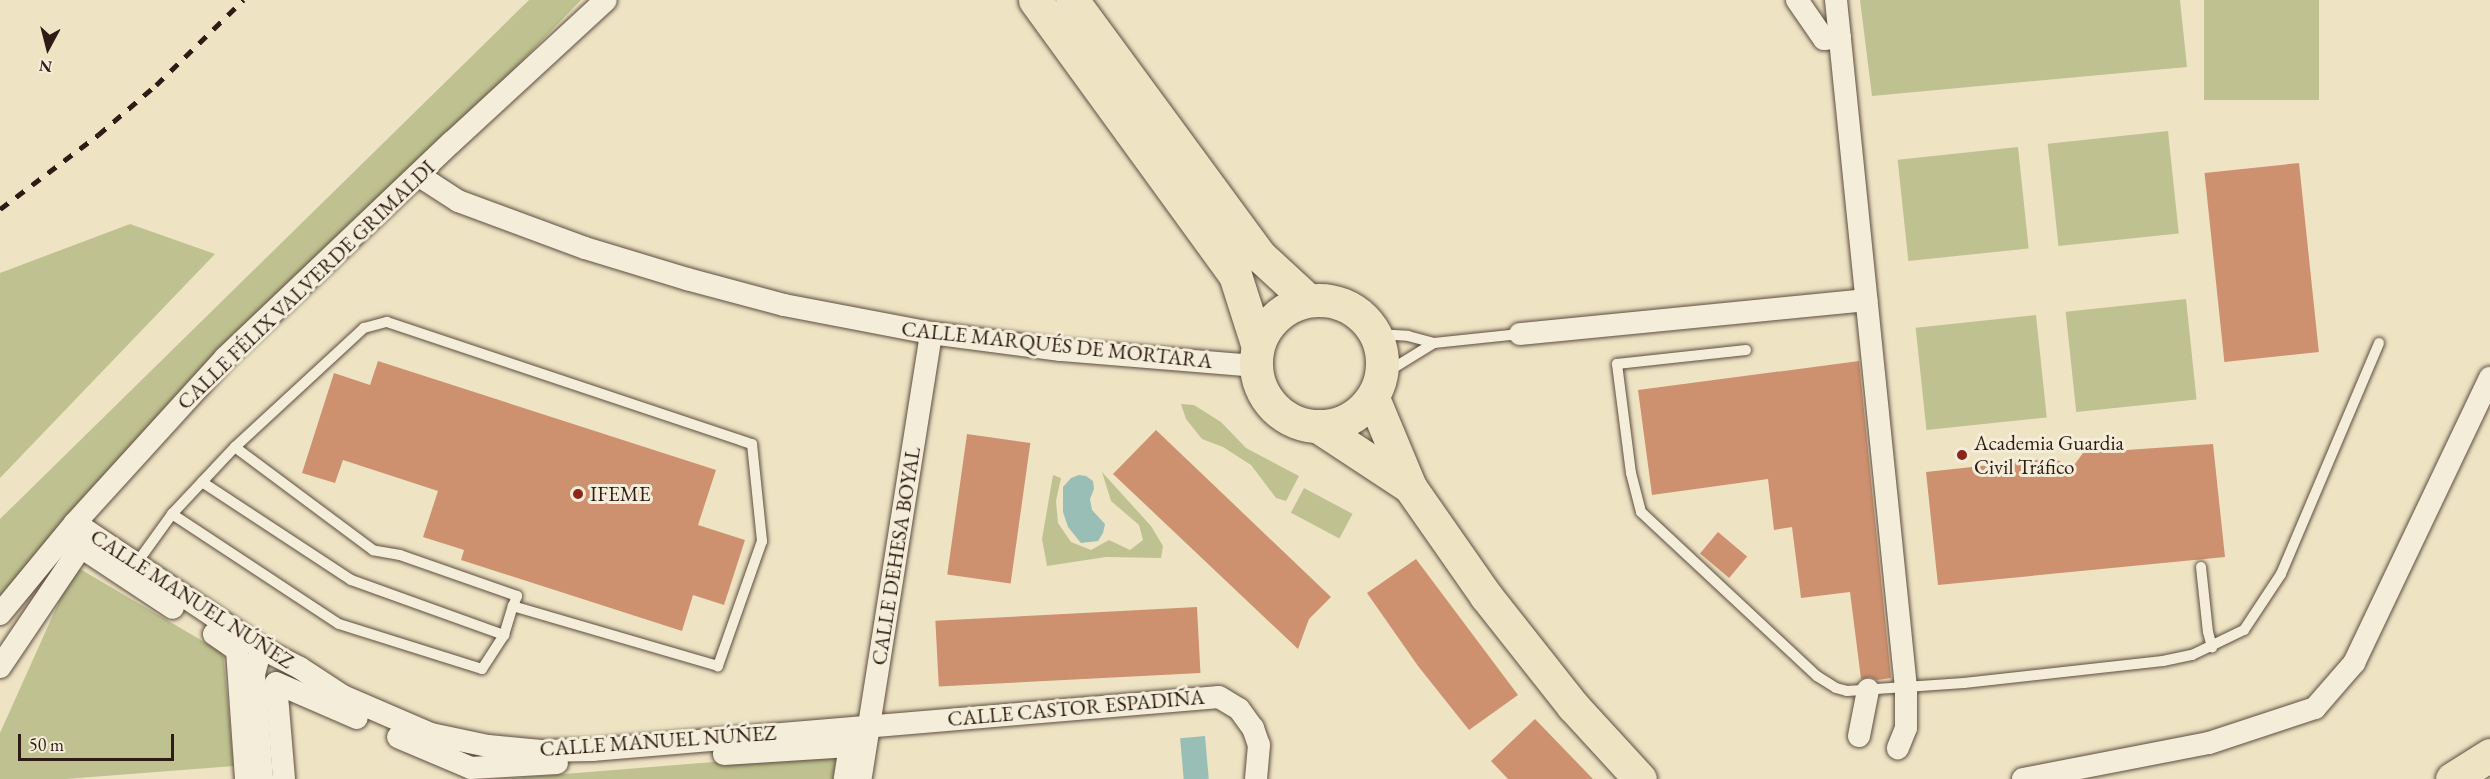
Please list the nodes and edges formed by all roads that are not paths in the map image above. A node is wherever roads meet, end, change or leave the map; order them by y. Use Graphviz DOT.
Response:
graph roads {
  1 [pos="606,0"];
  2 [pos="1035,0"];
  3 [pos="1072,0"];
  4 [pos="1797,0"];
  5 [pos="1836,0"];
  6 [pos="1840,37"];
  7 [pos="417,175"];
  8 [pos="1308,300"];
  9 [pos="1866,300"];
  10 [pos="931,333"];
  11 [pos="1374,334"];
  12 [pos="1520,334"];
  13 [pos="1434,343"];
  14 [pos="2379,343"];
  15 [pos="1746,350"];
  16 [pos="1256,355"];
  17 [pos="2490,378"];
  18 [pos="1377,386"];
  19 [pos="1319,427"];
  20 [pos="236,447"];
  21 [pos="202,482"];
  22 [pos="1410,487"];
  23 [pos="172,514"];
  24 [pos="75,523"];
  25 [pos="136,564"];
  26 [pos="2201,567"];
  27 [pos="513,606"];
  28 [pos="0,614"];
  29 [pos="504,635"];
  30 [pos="2212,647"];
  31 [pos="261,648"];
  32 [pos="0,667"];
  33 [pos="1906,688"];
  34 [pos="1868,690"];
  35 [pos="870,726"];
  36 [pos="1859,736"];
  37 [pos="1898,748"];
  38 [pos="2490,755"];
  39 [pos="1260,777"];
  40 [pos="246,779"];
  41 [pos="262,779"];
  42 [pos="284,779"];
  43 [pos="845,779"];
  44 [pos="861,779"];
  45 [pos="1640,779"];
  46 [pos="2023,779"];
  47 [pos="2452,779"];
  1 -- 7 [label="street, CALLE FÉLIX VALVERDE GRIMALDI"];
  2 -- 16 [label="main road"];
  3 -- 8 [label="main road"];
  4 -- 6 [label="street"];
  5 -- 6 [label="street"];
  6 -- 9 [label="street"];
  7 -- 10 [label="street, CALLE MARQUÉS DE MORTARA"];
  7 -- 24 [label="street, CALLE FÉLIX VALVERDE GRIMALDI"];
  8 -- 11 [label="main road"];
  8 -- 16 [label="main road"];
  9 -- 12 [label="street"];
  9 -- 33 [label="street"];
  10 -- 16 [label="street, CALLE MARQUÉS DE MORTARA"];
  10 -- 35 [label="street, CALLE DEHESA BOYAL"];
  11 -- 13 [label="lane"];
  11 -- 18 [label="main road"];
  12 -- 13 [label="lane"];
  13 -- 18 [label="lane"];
  14 -- 30 [label="lane"];
  15 -- 34 [label="lane"];
  16 -- 19 [label="main road"];
  17 -- 46 [label="street"];
  18 -- 19 [label="main road"];
  18 -- 22 [label="main road"];
  19 -- 22 [label="main road"];
  20 -- 21 [label="lane"];
  20 -- 27 [label="lane"];
  20 -- 27 [label="lane"];
  21 -- 23 [label="lane"];
  21 -- 29 [label="lane"];
  22 -- 45 [label="main road"];
  23 -- 25 [label="lane"];
  23 -- 29 [label="lane"];
  24 -- 25 [label="street, CALLE MANUEL NÚÑEZ"];
  24 -- 28 [label="street, CALLE FÉLIX VALVERDE GRIMALDI"];
  25 -- 31 [label="street, CALLE MANUEL NÚÑEZ"];
  26 -- 30 [label="lane"];
  27 -- 29 [label="lane"];
  30 -- 33 [label="lane"];
  31 -- 35 [label="street, CALLE MANUEL NÚÑEZ"];
  31 -- 41 [label="street"];
  32 -- 40 [label="street"];
  33 -- 34 [label="lane"];
  33 -- 37 [label="street"];
  34 -- 36 [label="street"];
  35 -- 39 [label="street, CALLE CASTOR ESPADIÑA"];
  35 -- 44 [label="street, CALLE DEHESA BOYAL"];
  38 -- 47 [label="main road"];
  42 -- 43 [label="street"];
}
